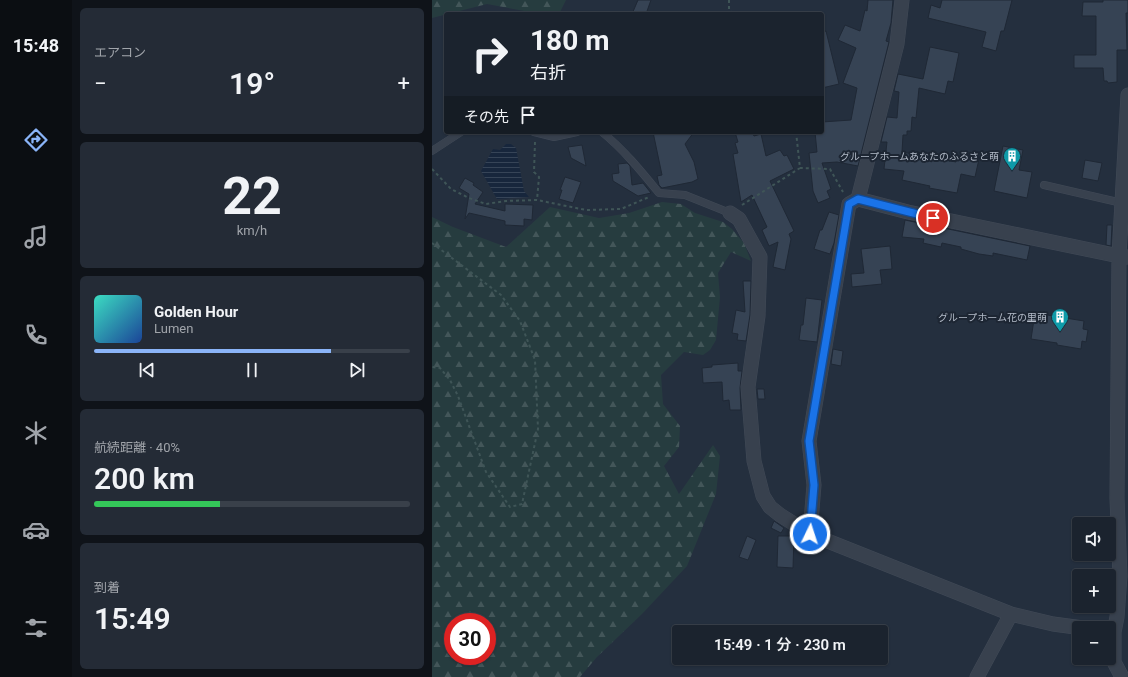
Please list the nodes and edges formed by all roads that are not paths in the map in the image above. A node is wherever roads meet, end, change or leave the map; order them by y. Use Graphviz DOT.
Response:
graph roads {
  1 [pos="902,0"];
  2 [pos="1128,95"];
  3 [pos="458,134"];
  4 [pos="540,134"];
  5 [pos="568,134"];
  6 [pos="604,134"];
  7 [pos="432,151"];
  8 [pos="1044,185"];
  9 [pos="853,202"];
  10 [pos="1122,203"];
  11 [pos="730,213"];
  12 [pos="1124,257"];
  13 [pos="810,534"];
  14 [pos="1011,614"];
  15 [pos="1116,621"];
  16 [pos="1072,627"];
  17 [pos="1116,665"];
  18 [pos="977,677"];
  19 [pos="1122,677"];
  1 -- 9 [label="street"];
  2 -- 10 [label="street"];
  3 -- 7 [label="lane"];
  4 -- 5 [label="lane"];
  6 -- 11 [label="lane"];
  8 -- 10 [label="lane"];
  9 -- 12 [label="street"];
  9 -- 13 [label="street"];
  10 -- 12 [label="street"];
  11 -- 13 [label="street"];
  12 -- 15 [label="street"];
  13 -- 14 [label="street"];
  14 -- 16 [label="street"];
  14 -- 18 [label="street"];
  17 -- 19 [label="street"];
}
